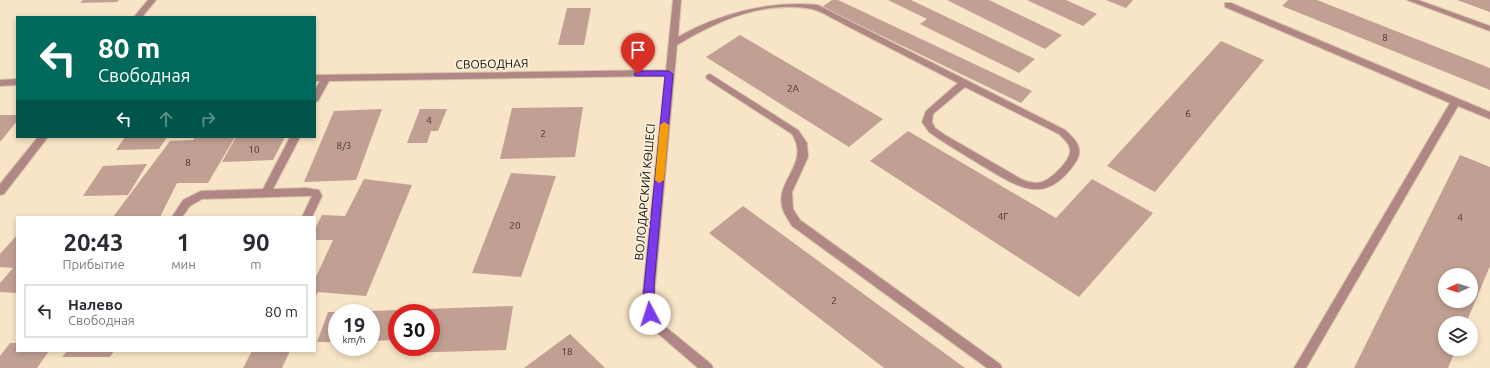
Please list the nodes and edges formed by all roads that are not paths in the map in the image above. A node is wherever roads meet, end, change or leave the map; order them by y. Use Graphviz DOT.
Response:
graph roads {
  1 [pos="152,0"];
  2 [pos="677,0"];
  3 [pos="1411,0"];
  4 [pos="783,1"];
  5 [pos="1228,5"];
  6 [pos="139,16"];
  7 [pos="1490,29"];
  8 [pos="672,44"];
  9 [pos="669,74"];
  10 [pos="710,77"];
  11 [pos="316,78"];
  12 [pos="326,78"];
  13 [pos="16,82"];
  14 [pos="965,82"];
  15 [pos="0,83"];
  16 [pos="316,97"];
  17 [pos="1456,101"];
  18 [pos="1490,116"];
  19 [pos="42,138"];
  20 [pos="294,138"];
  21 [pos="0,191"];
  22 [pos="267,192"];
  23 [pos="177,216"];
  24 [pos="307,216"];
  25 [pos="707,368"];
  26 [pos="996,368"];
  27 [pos="1300,368"];
  1 -- 6 [label="street"];
  2 -- 8 [label="street, ВОЛОДАРСКИЙ КӨШЕСІ"];
  3 -- 7 [label="street"];
  4 -- 8 [label="street"];
  4 -- 14 [label="street"];
  5 -- 17 [label="street"];
  8 -- 9 [label="street, ВОЛОДАРСКИЙ КӨШЕСІ"];
  9 -- 12 [label="street, СВОБОДНАЯ"];
  9 -- 25 [label="street, ВОЛОДАРСКИЙ КӨШЕСІ"];
  10 -- 26 [label="street"];
  11 -- 12 [label="street, СВОБОДНАЯ"];
  12 -- 16 [label="street"];
  13 -- 15 [label="street"];
  14 -- 14 [label="street"];
  17 -- 18 [label="street"];
  17 -- 27 [label="street"];
  19 -- 21 [label="street"];
  20 -- 22 [label="street"];
  22 -- 23 [label="street"];
  22 -- 24 [label="street"];
}
